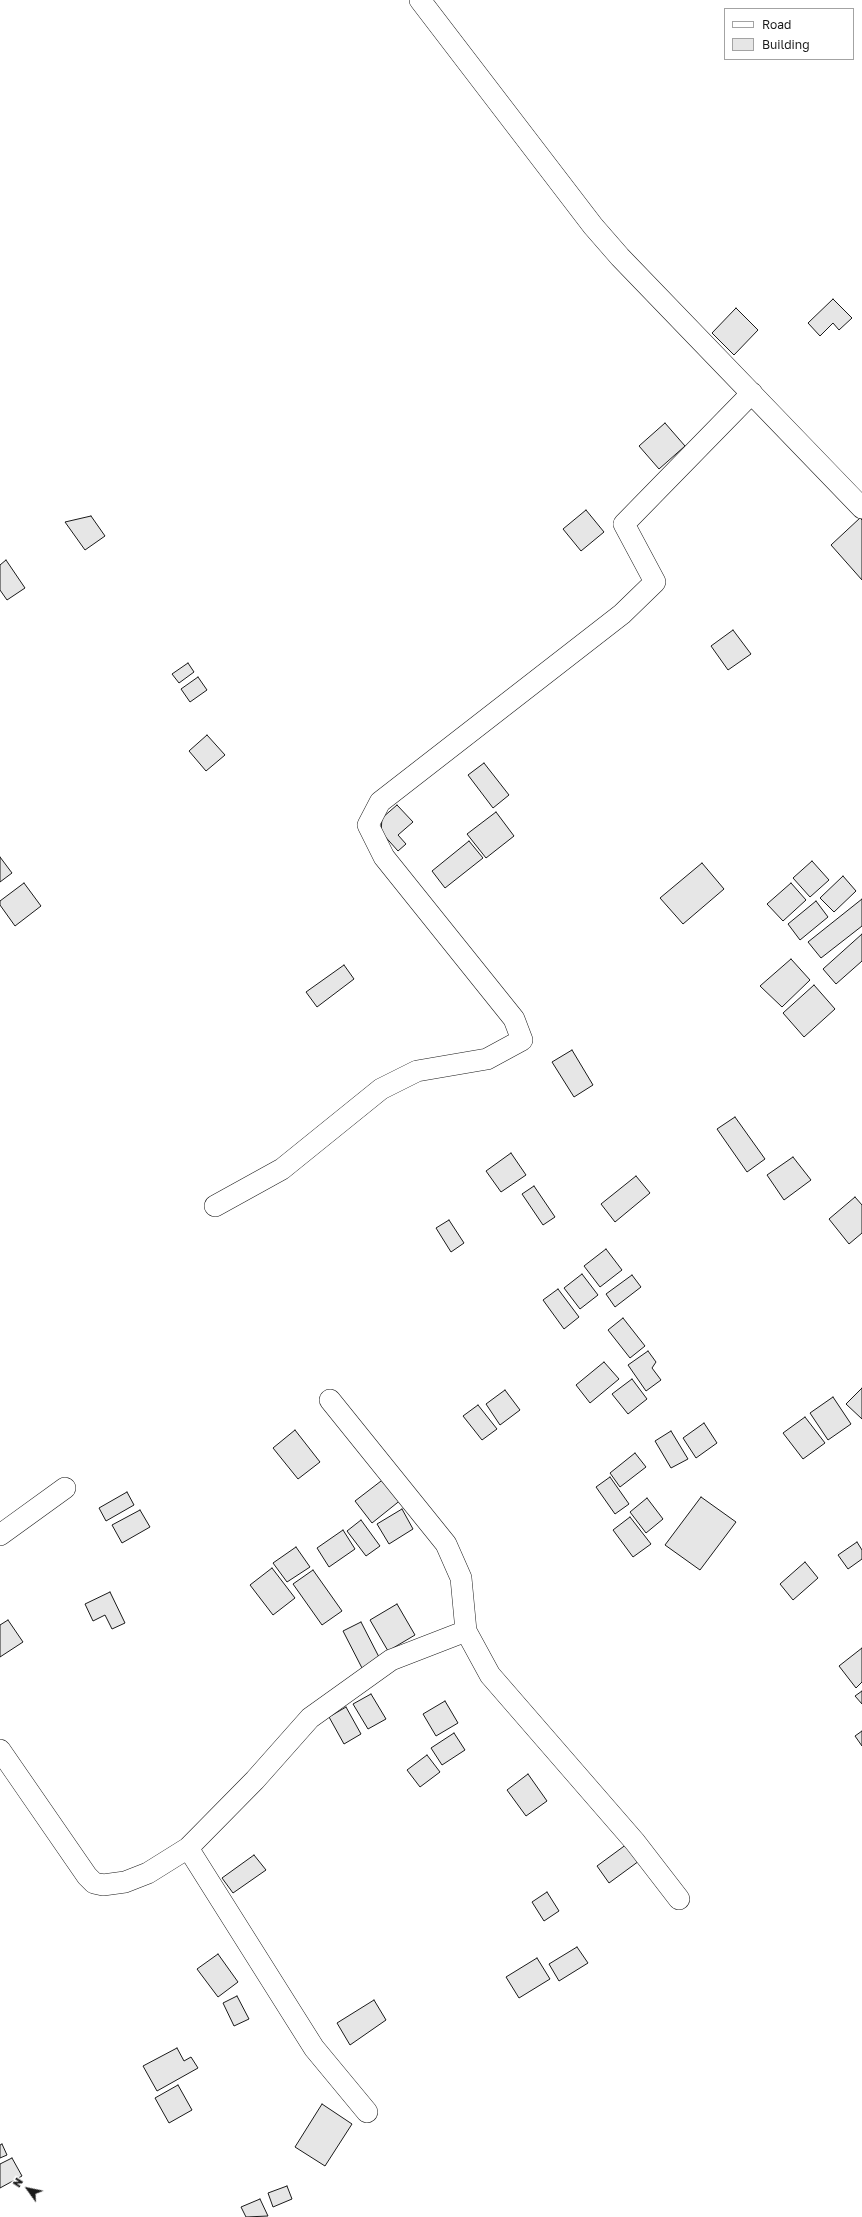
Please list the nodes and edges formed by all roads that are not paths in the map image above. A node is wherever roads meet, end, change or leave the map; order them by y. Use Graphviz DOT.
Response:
graph roads {
  1 [pos="420,0"];
  2 [pos="752,393"];
  3 [pos="862,508"];
  4 [pos="215,1206"];
  5 [pos="330,1400"];
  6 [pos="65,1488"];
  7 [pos="0,1534"];
  8 [pos="466,1631"];
  9 [pos="2,1757"];
  10 [pos="188,1848"];
  11 [pos="679,1899"];
  12 [pos="367,2112"];
  1 -- 2 [label="street"];
  2 -- 3 [label="street"];
  2 -- 4 [label="street"];
  5 -- 8 [label="street"];
  6 -- 7 [label="street"];
  8 -- 10 [label="street"];
  8 -- 11 [label="street"];
  9 -- 10 [label="street"];
  10 -- 12 [label="street"];
}
